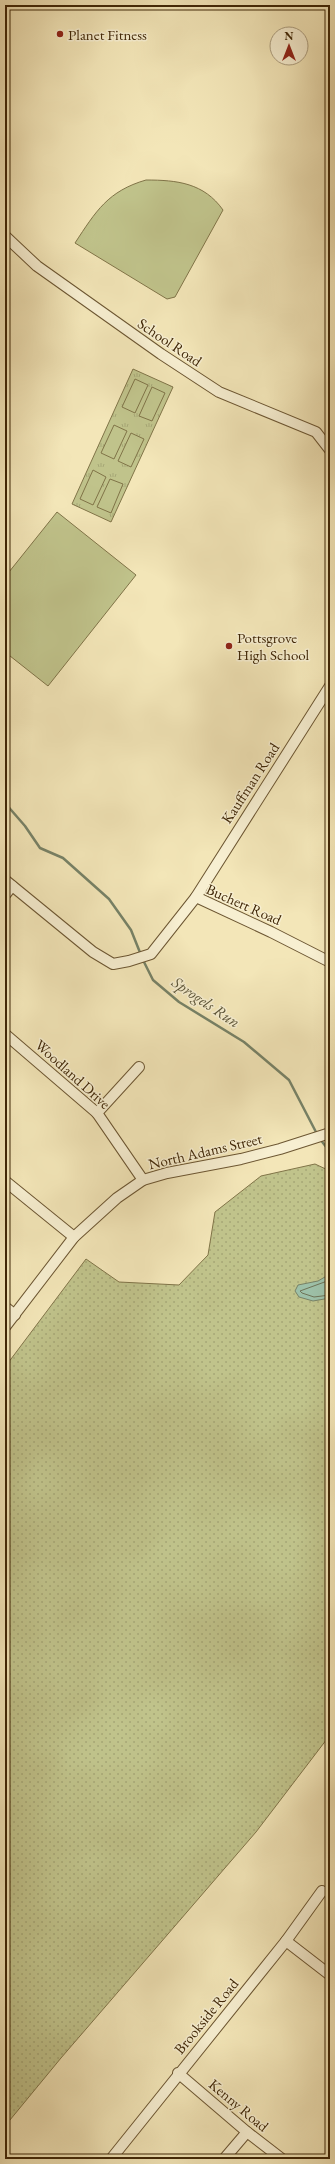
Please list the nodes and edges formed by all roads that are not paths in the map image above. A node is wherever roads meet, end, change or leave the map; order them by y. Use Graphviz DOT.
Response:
graph roads {
  1 [pos="5,236"];
  2 [pos="330,450"];
  3 [pos="330,686"];
  4 [pos="8,883"];
  5 [pos="5,895"];
  6 [pos="196,897"];
  7 [pos="330,962"];
  8 [pos="5,1034"];
  9 [pos="139,1067"];
  10 [pos="97,1113"];
  11 [pos="328,1134"];
  12 [pos="143,1180"];
  13 [pos="5,1181"];
  14 [pos="74,1237"];
  15 [pos="5,1307"];
  16 [pos="14,1315"];
  17 [pos="5,1326"];
  18 [pos="322,1891"];
  19 [pos="286,1941"];
  20 [pos="330,1975"];
  21 [pos="178,2073"];
  22 [pos="247,2132"];
  23 [pos="110,2159"];
  24 [pos="224,2159"];
  25 [pos="282,2159"];
  1 -- 2 [label="street, School Road"];
  3 -- 6 [label="street, Kauffman Road"];
  4 -- 5 [label="street"];
  4 -- 6 [label="street, Buchert Road"];
  6 -- 7 [label="street, Buchert Road"];
  8 -- 10 [label="street, Woodland Drive"];
  9 -- 10 [label="street"];
  10 -- 12 [label="street, Woodland Drive"];
  11 -- 12 [label="street, North Adams Street"];
  12 -- 14 [label="street, North Adams Street"];
  13 -- 14 [label="street"];
  14 -- 16 [label="street, North Adams Street"];
  15 -- 16 [label="street"];
  16 -- 17 [label="street, North Adams Street"];
  18 -- 19 [label="street, Brookside Road"];
  19 -- 20 [label="street"];
  19 -- 21 [label="street, Brookside Road"];
  21 -- 22 [label="street, Kenny Road"];
  21 -- 23 [label="street, Brookside Road"];
  22 -- 24 [label="street"];
  22 -- 25 [label="street, Kenny Road"];
}
